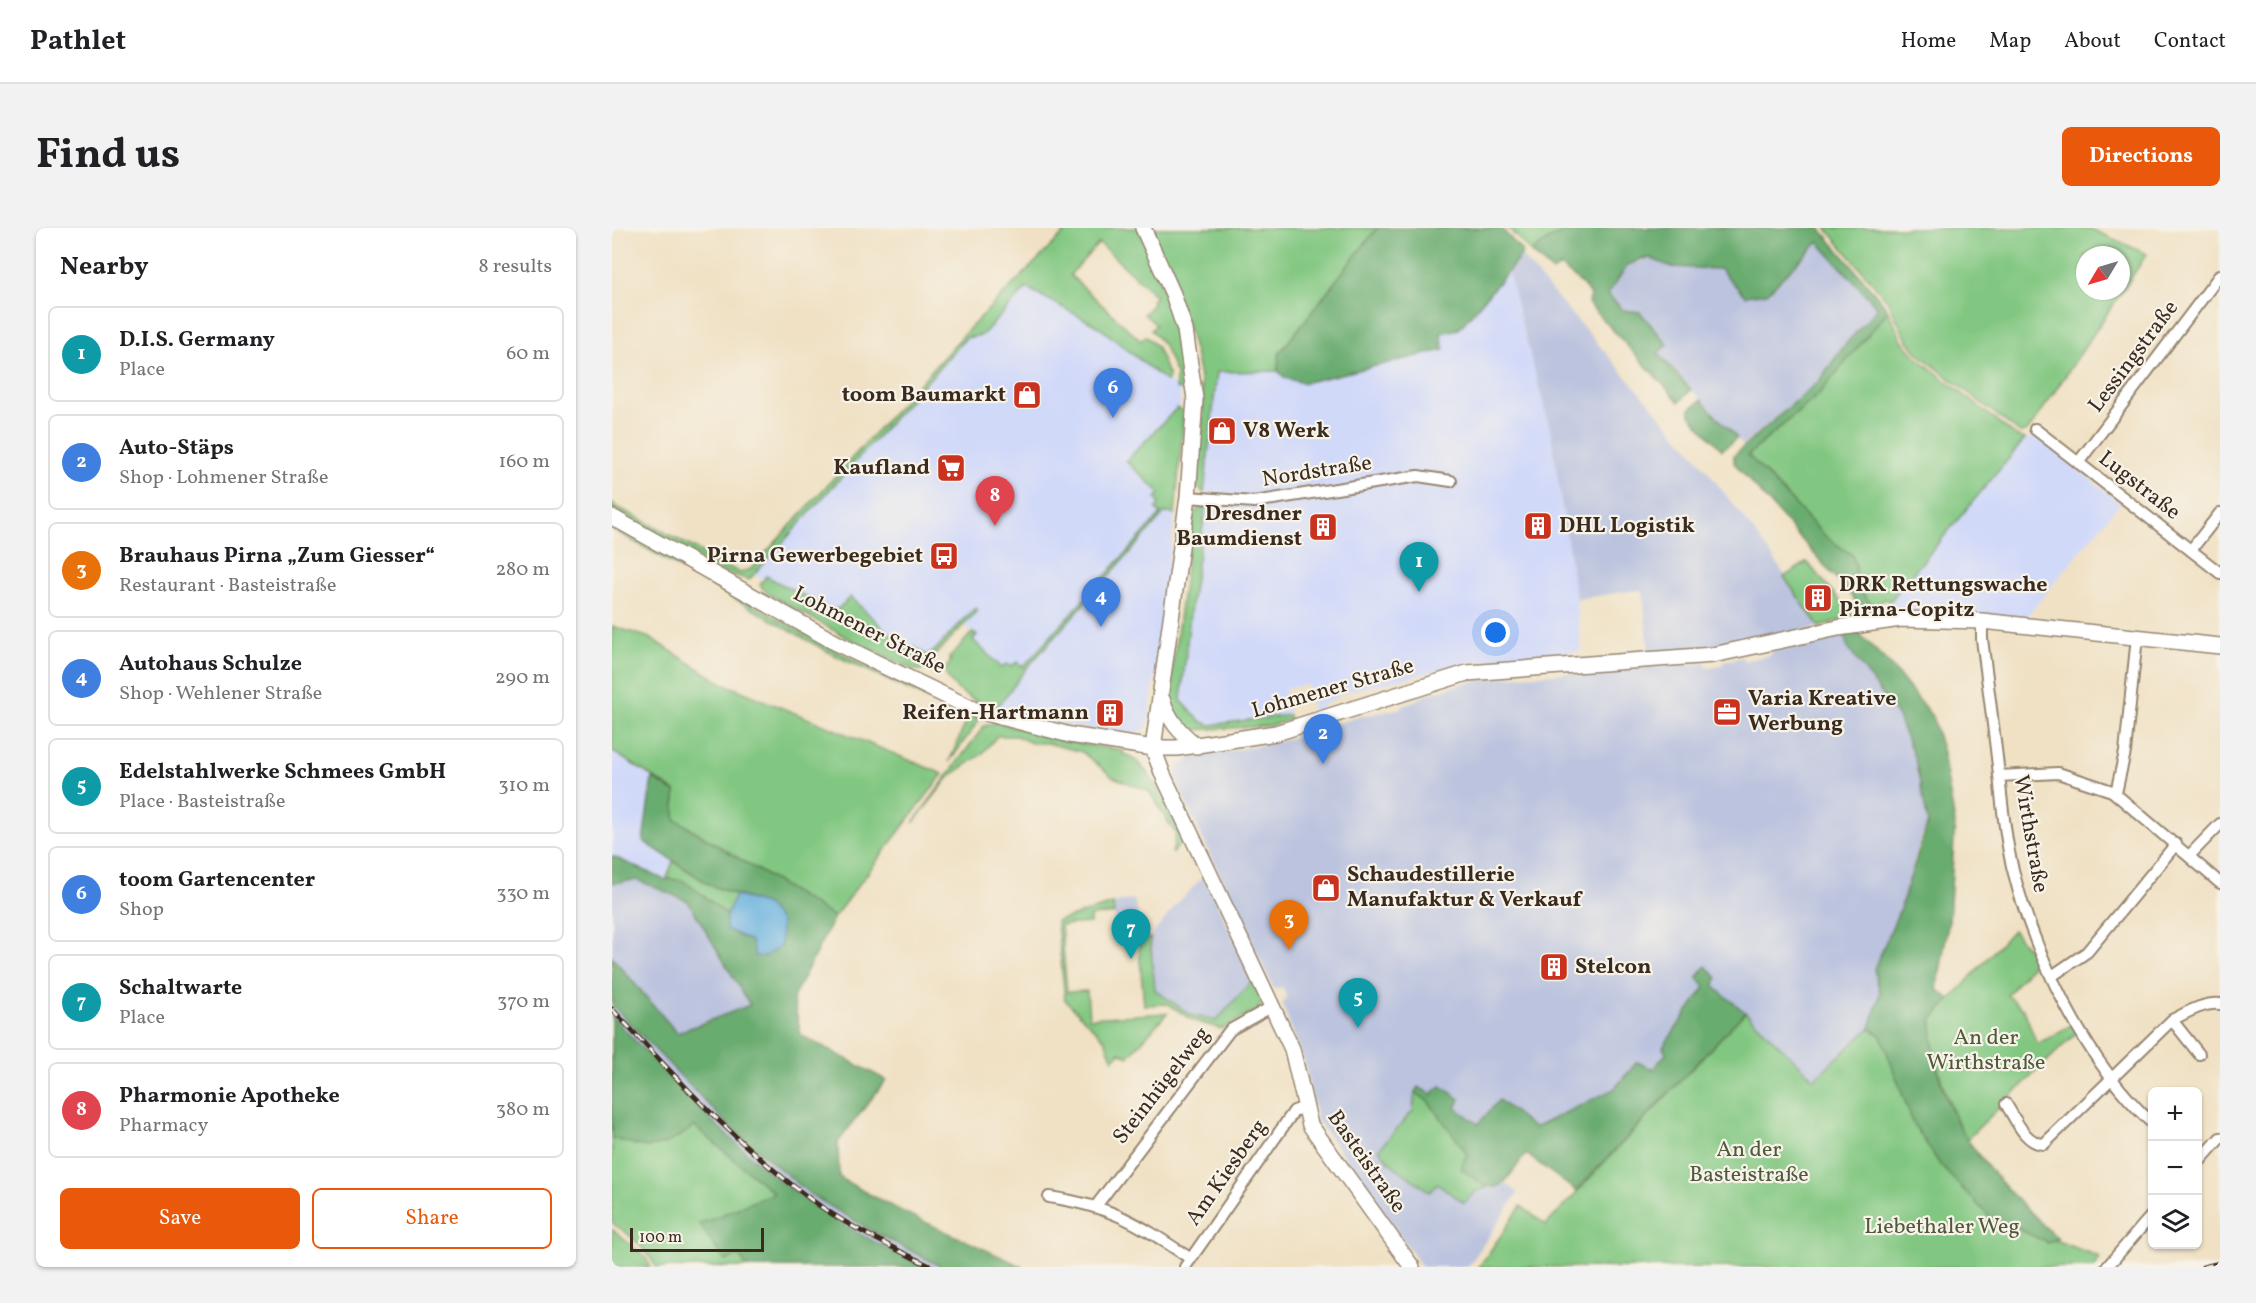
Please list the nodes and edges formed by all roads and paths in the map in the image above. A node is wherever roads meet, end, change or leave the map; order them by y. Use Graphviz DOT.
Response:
graph roads {
  1 [pos="1143,228"];
  2 [pos="2220,275"];
  3 [pos="2035,429"];
  4 [pos="2078,463"];
  5 [pos="1451,481"];
  6 [pos="1188,497"];
  7 [pos="2220,513"];
  8 [pos="612,517"];
  9 [pos="2191,550"];
  10 [pos="2220,573"];
  11 [pos="1982,621"];
  12 [pos="2137,637"];
  13 [pos="2220,646"];
  14 [pos="1161,696"];
  15 [pos="1197,746"];
  16 [pos="1153,748"];
  17 [pos="1999,776"];
  18 [pos="2116,793"];
  19 [pos="2220,824"];
  20 [pos="2176,844"];
  21 [pos="2189,856"];
  22 [pos="2220,883"];
  23 [pos="2052,976"];
  24 [pos="2220,1004"];
  25 [pos="1273,1006"];
  26 [pos="2172,1020"];
  27 [pos="2199,1054"];
  28 [pos="2109,1078"];
  29 [pos="2006,1104"];
  30 [pos="1305,1107"];
  31 [pos="2148,1120"];
  32 [pos="2220,1138"];
  33 [pos="2202,1158"];
  34 [pos="1048,1197"];
  35 [pos="1096,1206"];
  36 [pos="2148,1220"];
  37 [pos="1188,1263"];
  38 [pos="1412,1267"];
  39 [pos="2108,1267"];
  1 -- 6 [label="main road"];
  2 -- 4 [label="street, Lessingstraße"];
  3 -- 4 [label="street, Lugstraße"];
  4 -- 9 [label="street, Lugstraße"];
  5 -- 6 [label="street, Nordstraße"];
  6 -- 14 [label="main road"];
  7 -- 9 [label="street"];
  8 -- 16 [label="main road, Lohmener Straße"];
  9 -- 10 [label="street, Lugstraße"];
  11 -- 12 [label="main road, Lohmener Straße"];
  11 -- 15 [label="main road, Lohmener Straße"];
  11 -- 17 [label="street, Wirthstraße"];
  12 -- 13 [label="main road, Lohmener Straße"];
  12 -- 18 [label="street"];
  14 -- 15 [label="main road"];
  14 -- 16 [label="main road"];
  15 -- 16 [label="main road, Lohmener Straße"];
  16 -- 25 [label="main road, Basteistraße"];
  17 -- 18 [label="street"];
  17 -- 23 [label="street, Wirthstraße"];
  18 -- 20 [label="street"];
  19 -- 21 [label="street"];
  20 -- 21 [label="street"];
  20 -- 23 [label="street"];
  21 -- 22 [label="street"];
  23 -- 28 [label="street, Wirthstraße"];
  24 -- 26 [label="street"];
  25 -- 30 [label="main road, Basteistraße"];
  25 -- 35 [label="street, Steinhügelweg"];
  26 -- 27 [label="street"];
  26 -- 28 [label="street"];
  28 -- 29 [label="street"];
  28 -- 31 [label="street, Wirthstraße"];
  30 -- 37 [label="street, Am Kiesberg"];
  30 -- 38 [label="main road, Basteistraße"];
  32 -- 33 [label="street"];
  34 -- 35 [label="street"];
  35 -- 37 [label="street"];
  36 -- 39 [label="street"];
}
